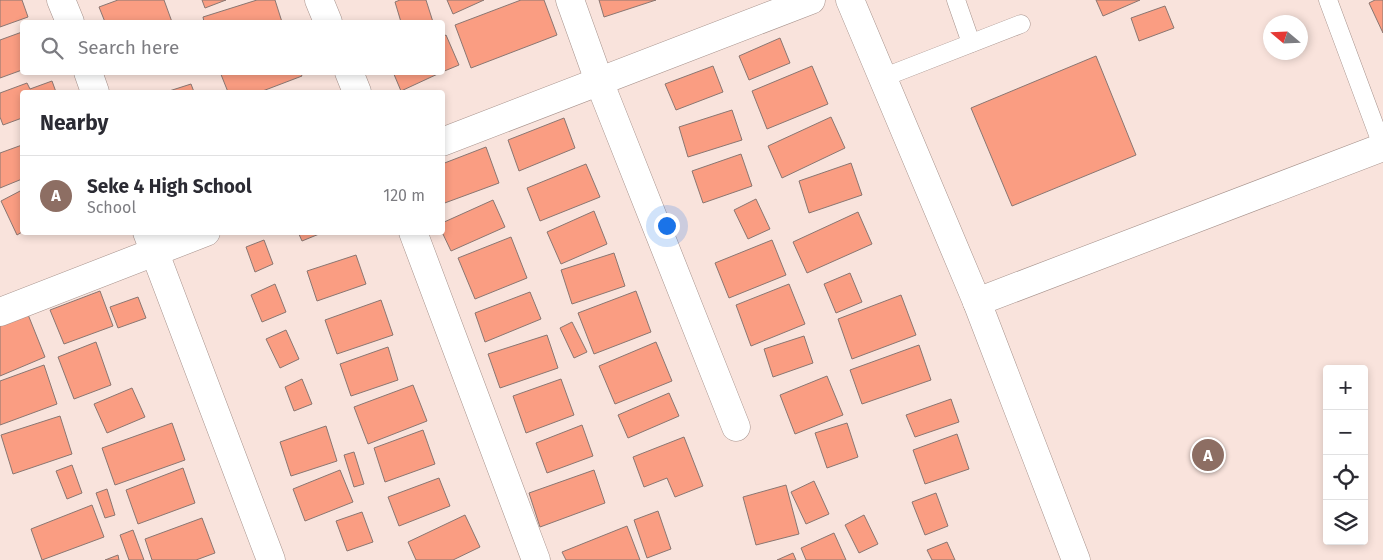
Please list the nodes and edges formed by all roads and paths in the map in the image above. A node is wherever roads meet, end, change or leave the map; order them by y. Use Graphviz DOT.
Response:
graph roads {
  1 [pos="61,0"];
  2 [pos="319,0"];
  3 [pos="570,0"];
  4 [pos="811,0"];
  5 [pos="850,0"];
  6 [pos="956,0"];
  7 [pos="1328,0"];
  8 [pos="69,20"];
  9 [pos="327,20"];
  10 [pos="1021,24"];
  11 [pos="971,43"];
  12 [pos="89,75"];
  13 [pos="350,75"];
  14 [pos="882,78"];
  15 [pos="600,81"];
  16 [pos="95,90"];
  17 [pos="356,90"];
  18 [pos="445,141"];
  19 [pos="1383,147"];
  20 [pos="190,235"];
  21 [pos="413,235"];
  22 [pos="151,242"];
  23 [pos="977,302"];
  24 [pos="0,312"];
  25 [pos="736,427"];
  26 [pos="271,560"];
  27 [pos="536,560"];
  28 [pos="1076,560"];
  1 -- 8 [label="street"];
  2 -- 9 [label="street"];
  3 -- 15 [label="street"];
  4 -- 15 [label="street"];
  5 -- 14 [label="street"];
  6 -- 11 [label="lane"];
  7 -- 19 [label="lane"];
  10 -- 11 [label="lane"];
  11 -- 14 [label="lane"];
  12 -- 16 [label="street"];
  13 -- 17 [label="street"];
  14 -- 23 [label="street"];
  15 -- 18 [label="street"];
  15 -- 25 [label="street"];
  19 -- 23 [label="street"];
  20 -- 22 [label="street"];
  21 -- 27 [label="street"];
  22 -- 24 [label="street"];
  22 -- 26 [label="street"];
  23 -- 28 [label="street"];
}
